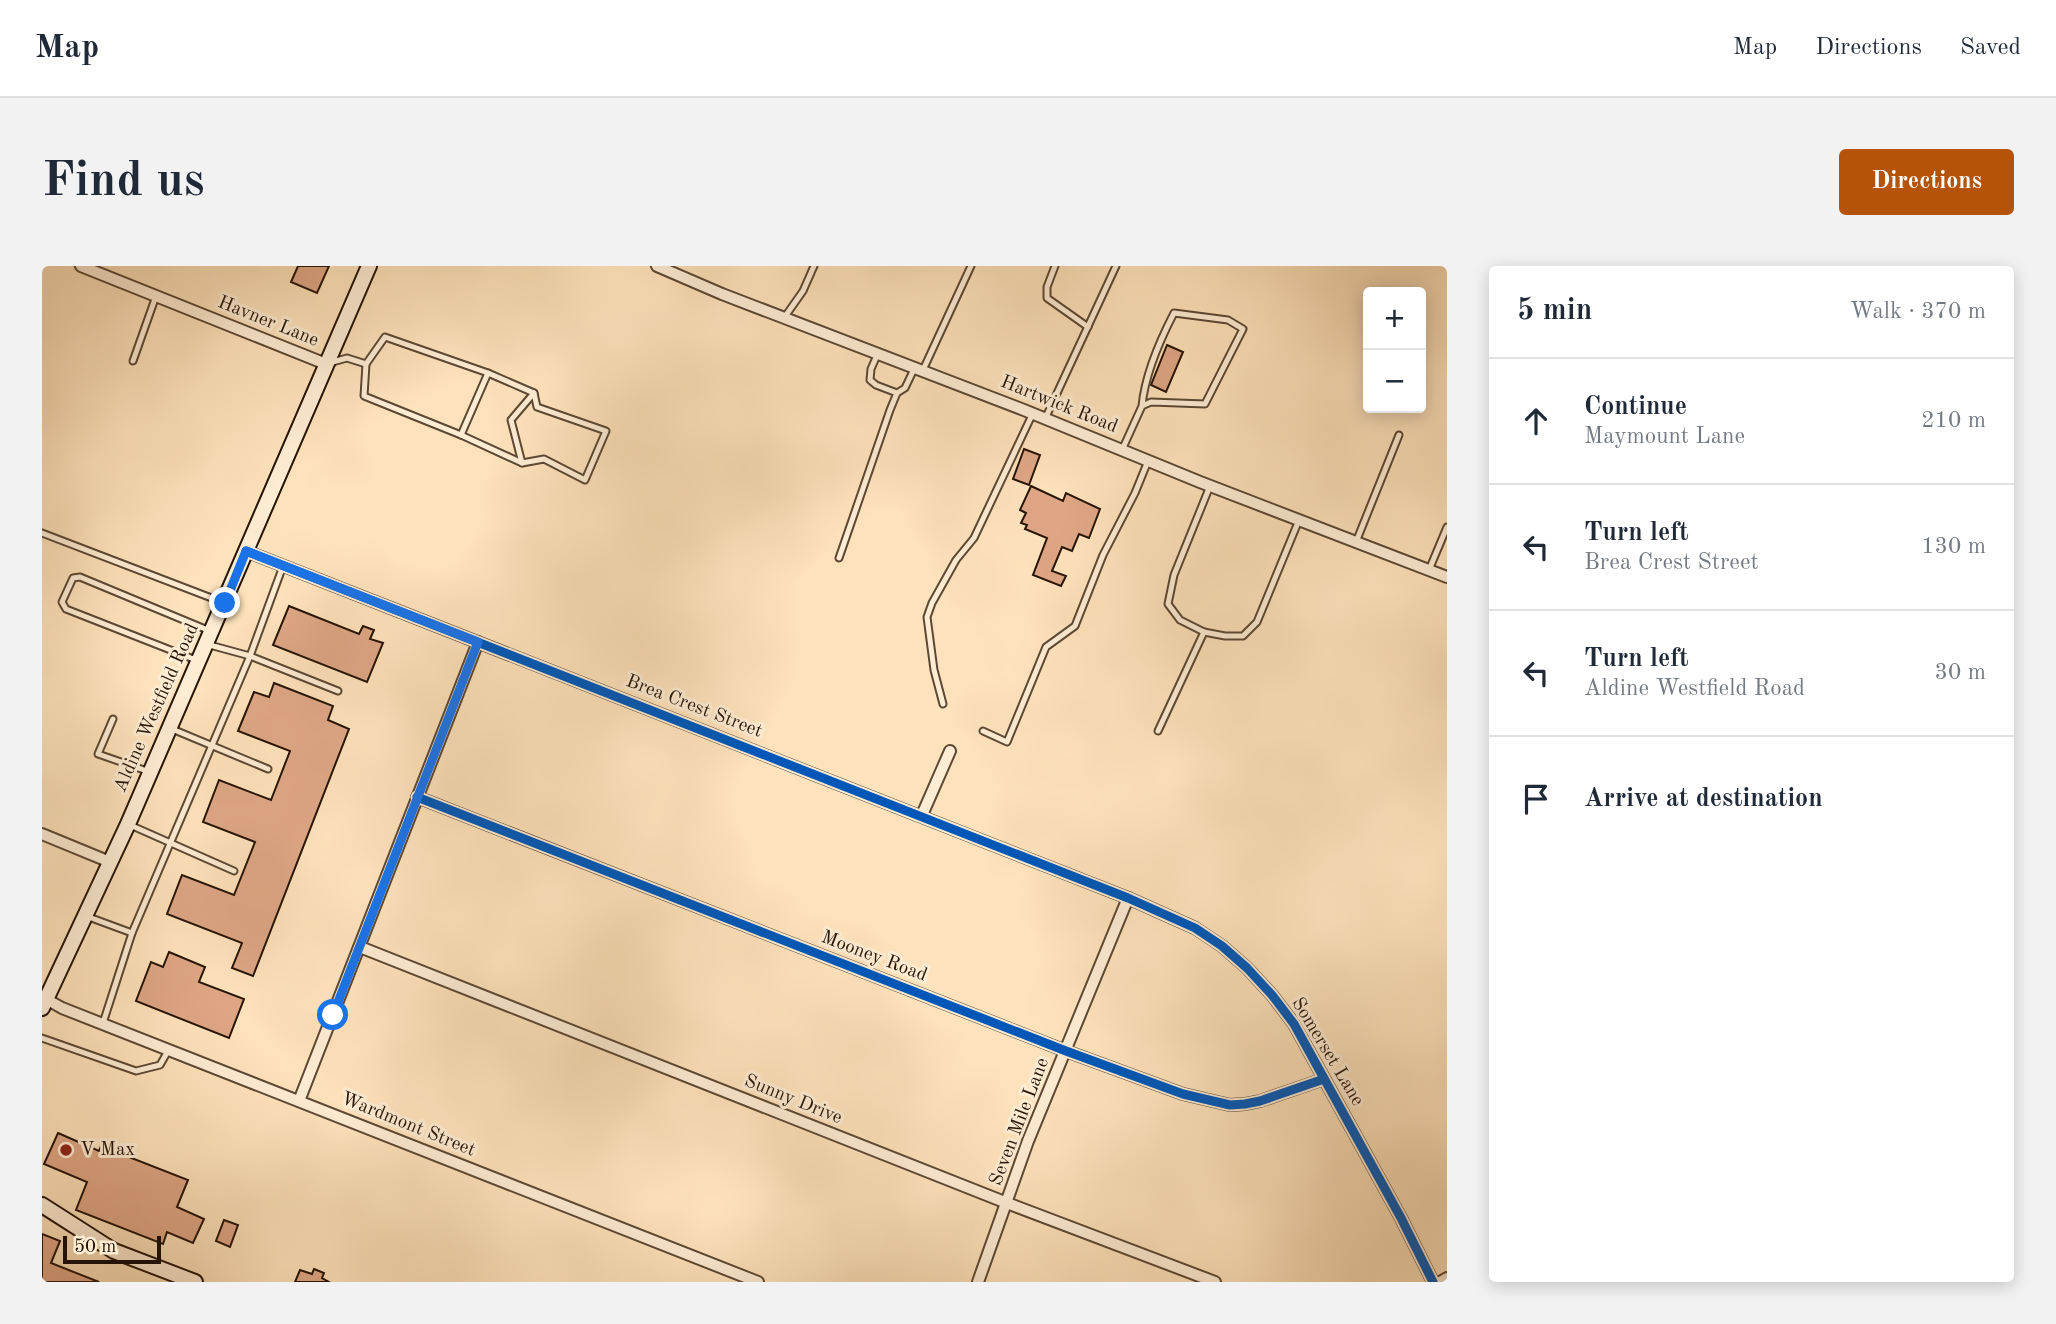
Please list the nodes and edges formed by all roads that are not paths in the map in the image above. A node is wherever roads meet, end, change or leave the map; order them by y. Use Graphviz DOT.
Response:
graph roads {
  1 [pos="81,266"];
  2 [pos="369,266"];
  3 [pos="657,266"];
  4 [pos="814,266"];
  5 [pos="971,266"];
  6 [pos="1055,266"];
  7 [pos="1116,266"];
  8 [pos="156,296"];
  9 [pos="784,318"];
  10 [pos="1088,327"];
  11 [pos="878,353"];
  12 [pos="133,361"];
  13 [pos="326,364"];
  14 [pos="366,364"];
  15 [pos="919,369"];
  16 [pos="488,373"];
  17 [pos="534,393"];
  18 [pos="897,393"];
  19 [pos="1142,406"];
  20 [pos="1033,413"];
  21 [pos="1045,419"];
  22 [pos="461,435"];
  23 [pos="1399,435"];
  24 [pos="1122,450"];
  25 [pos="1148,461"];
  26 [pos="522,463"];
  27 [pos="1210,486"];
  28 [pos="1299,520"];
  29 [pos="1447,527"];
  30 [pos="42,533"];
  31 [pos="1356,542"];
  32 [pos="246,551"];
  33 [pos="839,558"];
  34 [pos="283,566"];
  35 [pos="1429,570"];
  36 [pos="1447,577"];
  37 [pos="225,603"];
  38 [pos="1204,632"];
  39 [pos="209,638"];
  40 [pos="478,642"];
  41 [pos="250,656"];
  42 [pos="198,662"];
  43 [pos="338,691"];
  44 [pos="943,704"];
  45 [pos="113,719"];
  46 [pos="169,728"];
  47 [pos="983,731"];
  48 [pos="1158,731"];
  49 [pos="212,745"];
  50 [pos="950,751"];
  51 [pos="268,769"];
  52 [pos="150,772"];
  53 [pos="417,797"];
  54 [pos="922,815"];
  55 [pos="128,824"];
  56 [pos="42,834"];
  57 [pos="170,843"];
  58 [pos="110,862"];
  59 [pos="234,871"];
  60 [pos="1128,898"];
  61 [pos="86,916"];
  62 [pos="132,933"];
  63 [pos="360,947"];
  64 [pos="44,1003"];
  65 [pos="103,1023"];
  66 [pos="42,1038"];
  67 [pos="169,1050"];
  68 [pos="1066,1051"];
  69 [pos="1324,1079"];
  70 [pos="299,1101"];
  71 [pos="1007,1203"];
  72 [pos="42,1205"];
  73 [pos="1447,1278"];
  74 [pos="195,1282"];
  75 [pos="758,1282"];
  76 [pos="978,1282"];
  77 [pos="1215,1282"];
  78 [pos="1433,1282"];
  79 [pos="1440,1282"];
  1 -- 8 [label="street, Havner Lane"];
  2 -- 13 [label="main road, Aldine Westfield Road"];
  3 -- 9 [label="street, Hartwick Road"];
  4 -- 9 [label="lane"];
  5 -- 15 [label="lane"];
  6 -- 10 [label="lane"];
  7 -- 10 [label="lane"];
  8 -- 12 [label="lane"];
  8 -- 13 [label="street, Havner Lane"];
  9 -- 11 [label="street, Hartwick Road"];
  10 -- 21 [label="lane"];
  11 -- 15 [label="street, Hartwick Road"];
  11 -- 18 [label="lane"];
  13 -- 14 [label="lane"];
  13 -- 32 [label="main road, Aldine Westfield Road"];
  14 -- 16 [label="lane"];
  14 -- 22 [label="lane"];
  15 -- 18 [label="lane"];
  15 -- 20 [label="street, Hartwick Road"];
  16 -- 17 [label="lane"];
  16 -- 22 [label="lane"];
  17 -- 26 [label="lane"];
  17 -- 26 [label="lane"];
  18 -- 33 [label="lane"];
  19 -- 19 [label="lane"];
  19 -- 24 [label="lane"];
  20 -- 21 [label="street, Hartwick Road"];
  20 -- 44 [label="lane"];
  21 -- 24 [label="street, Hartwick Road"];
  22 -- 26 [label="lane"];
  23 -- 31 [label="lane"];
  24 -- 25 [label="street, Hartwick Road"];
  25 -- 27 [label="street, Hartwick Road"];
  25 -- 47 [label="lane"];
  27 -- 28 [label="street, Hartwick Road"];
  27 -- 38 [label="lane"];
  28 -- 31 [label="street, Hartwick Road"];
  28 -- 38 [label="lane"];
  29 -- 35 [label="lane"];
  30 -- 37 [label="lane"];
  31 -- 35 [label="street, Hartwick Road"];
  32 -- 34 [label="street, Brea Crest Street"];
  32 -- 37 [label="main road, Aldine Westfield Road"];
  34 -- 40 [label="street, Brea Crest Street"];
  34 -- 41 [label="lane"];
  35 -- 36 [label="street, Hartwick Road"];
  37 -- 39 [label="main road, Aldine Westfield Road"];
  38 -- 48 [label="lane"];
  39 -- 41 [label="lane"];
  39 -- 42 [label="main road, Aldine Westfield Road"];
  39 -- 42 [label="lane"];
  40 -- 53 [label="street"];
  40 -- 54 [label="street, Brea Crest Street"];
  41 -- 43 [label="lane"];
  41 -- 49 [label="lane"];
  42 -- 46 [label="main road, Aldine Westfield Road"];
  45 -- 52 [label="lane"];
  46 -- 49 [label="lane"];
  46 -- 52 [label="main road, Aldine Westfield Road"];
  49 -- 51 [label="lane"];
  49 -- 57 [label="lane"];
  50 -- 54 [label="street"];
  52 -- 55 [label="main road, Aldine Westfield Road"];
  53 -- 63 [label="street"];
  53 -- 68 [label="street, Mooney Road"];
  54 -- 60 [label="street, Brea Crest Street"];
  55 -- 57 [label="lane"];
  55 -- 58 [label="main road, Aldine Westfield Road"];
  56 -- 58 [label="street"];
  57 -- 59 [label="lane"];
  57 -- 62 [label="lane"];
  58 -- 61 [label="main road, Aldine Westfield Road"];
  60 -- 68 [label="street, Seven Mile Lane"];
  60 -- 69 [label="street, Somerset Lane"];
  61 -- 62 [label="lane"];
  61 -- 64 [label="main road, Aldine Westfield Road"];
  62 -- 65 [label="lane"];
  63 -- 70 [label="street"];
  63 -- 71 [label="street, Sunny Drive"];
  64 -- 65 [label="street, Wardmont Street"];
  65 -- 67 [label="street, Wardmont Street"];
  66 -- 67 [label="lane"];
  67 -- 70 [label="street, Wardmont Street"];
  68 -- 69 [label="street, Mooney Road"];
  68 -- 71 [label="street, Seven Mile Lane"];
  69 -- 78 [label="street, Somerset Lane"];
  70 -- 75 [label="street, Wardmont Street"];
  71 -- 76 [label="street, Seven Mile Lane"];
  71 -- 77 [label="street, Sunny Drive"];
  72 -- 74 [label="main road"];
  73 -- 79 [label="street"];
}
